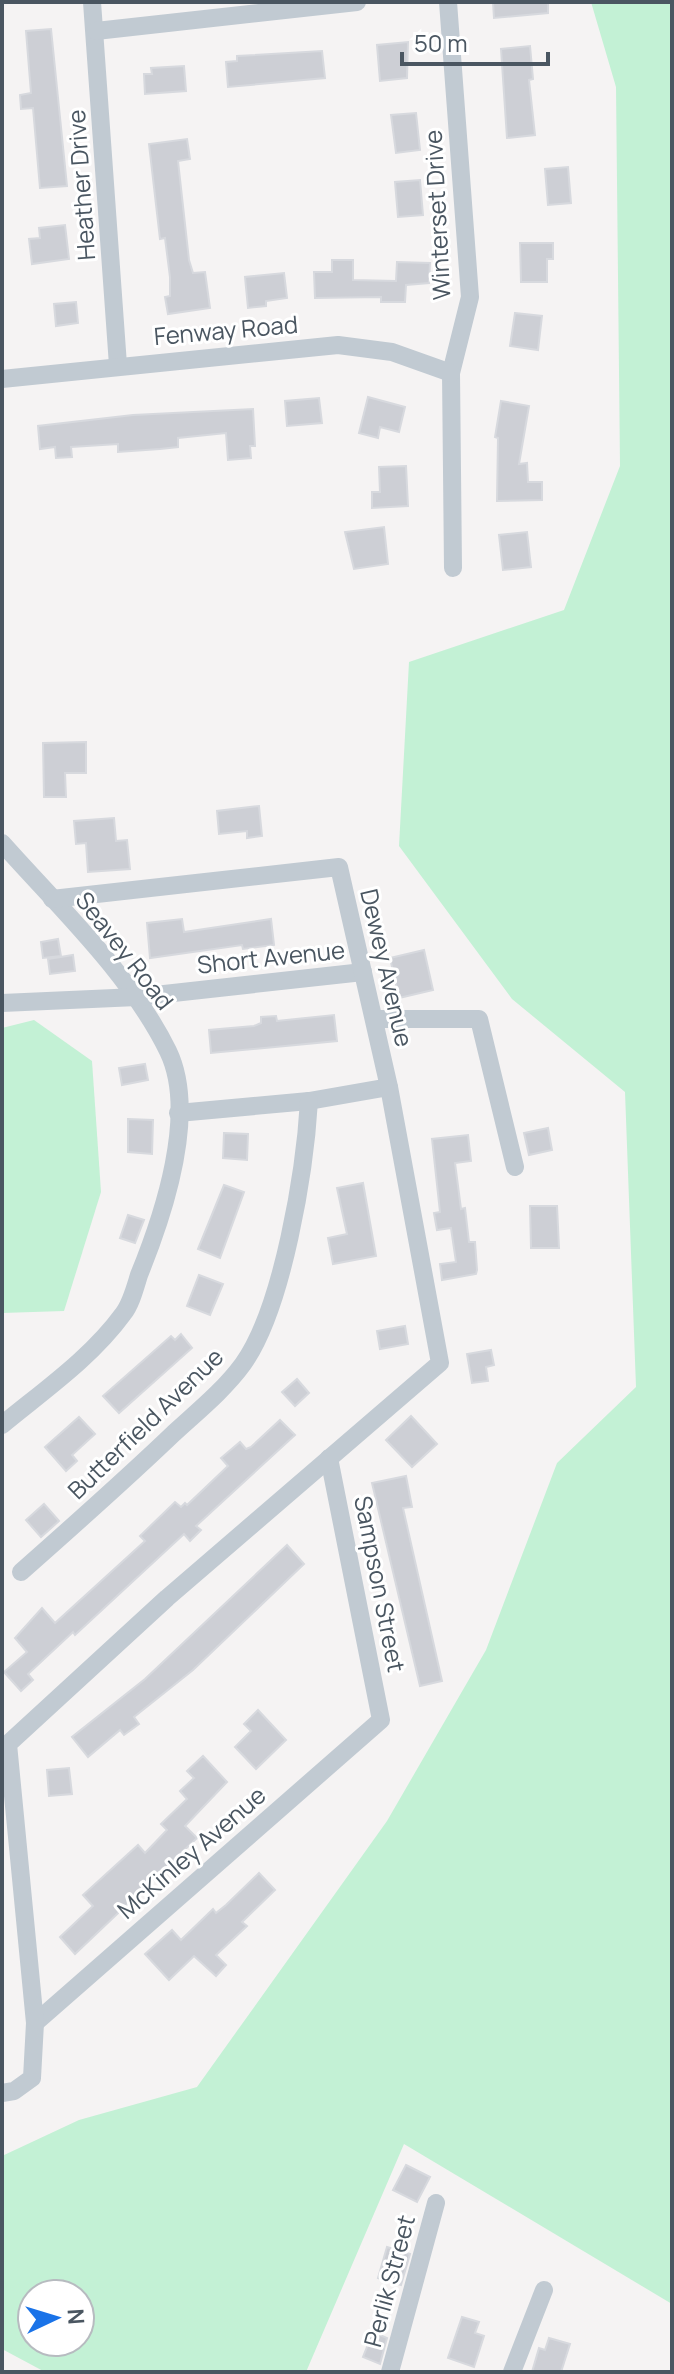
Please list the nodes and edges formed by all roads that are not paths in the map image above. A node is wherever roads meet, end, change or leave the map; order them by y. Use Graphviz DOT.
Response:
graph roads {
  1 [pos="92,2"];
  2 [pos="357,2"];
  3 [pos="448,2"];
  4 [pos="96,31"];
  5 [pos="118,365"];
  6 [pos="451,373"];
  7 [pos="2,379"];
  8 [pos="453,568"];
  9 [pos="2,843"];
  10 [pos="52,899"];
  11 [pos="363,972"];
  12 [pos="137,997"];
  13 [pos="2,1003"];
  14 [pos="375,1019"];
  15 [pos="389,1087"];
  16 [pos="309,1101"];
  17 [pos="178,1113"];
  18 [pos="515,1167"];
  19 [pos="2,1425"];
  20 [pos="329,1458"];
  21 [pos="21,1572"];
  22 [pos="381,1720"];
  23 [pos="35,2023"];
  24 [pos="2,2093"];
  25 [pos="436,2203"];
  26 [pos="544,2290"];
  27 [pos="390,2372"];
  28 [pos="512,2372"];
  1 -- 4 [label="street, Heather Drive"];
  2 -- 4 [label="street"];
  3 -- 6 [label="street, Winterset Drive"];
  4 -- 5 [label="street, Heather Drive"];
  5 -- 6 [label="street, Fenway Road"];
  5 -- 7 [label="street, Fenway Road"];
  6 -- 8 [label="street, Winterset Drive"];
  9 -- 10 [label="street, Seavey Road"];
  10 -- 11 [label="street, Dewey Avenue"];
  10 -- 12 [label="street, Seavey Road"];
  11 -- 12 [label="street, Short Avenue"];
  11 -- 14 [label="street, Dewey Avenue"];
  12 -- 13 [label="street, Short Avenue"];
  12 -- 17 [label="street, Seavey Road"];
  14 -- 15 [label="street, Dewey Avenue"];
  14 -- 18 [label="street"];
  15 -- 16 [label="street"];
  15 -- 20 [label="street, Dewey Avenue"];
  16 -- 17 [label="street"];
  16 -- 21 [label="street, Butterfield Avenue"];
  17 -- 19 [label="street, Seavey Road"];
  20 -- 22 [label="street, Sampson Street"];
  20 -- 23 [label="street"];
  22 -- 23 [label="street, McKinley Avenue"];
  23 -- 24 [label="street"];
  25 -- 27 [label="street, Perlik Street"];
  26 -- 28 [label="street"];
}
